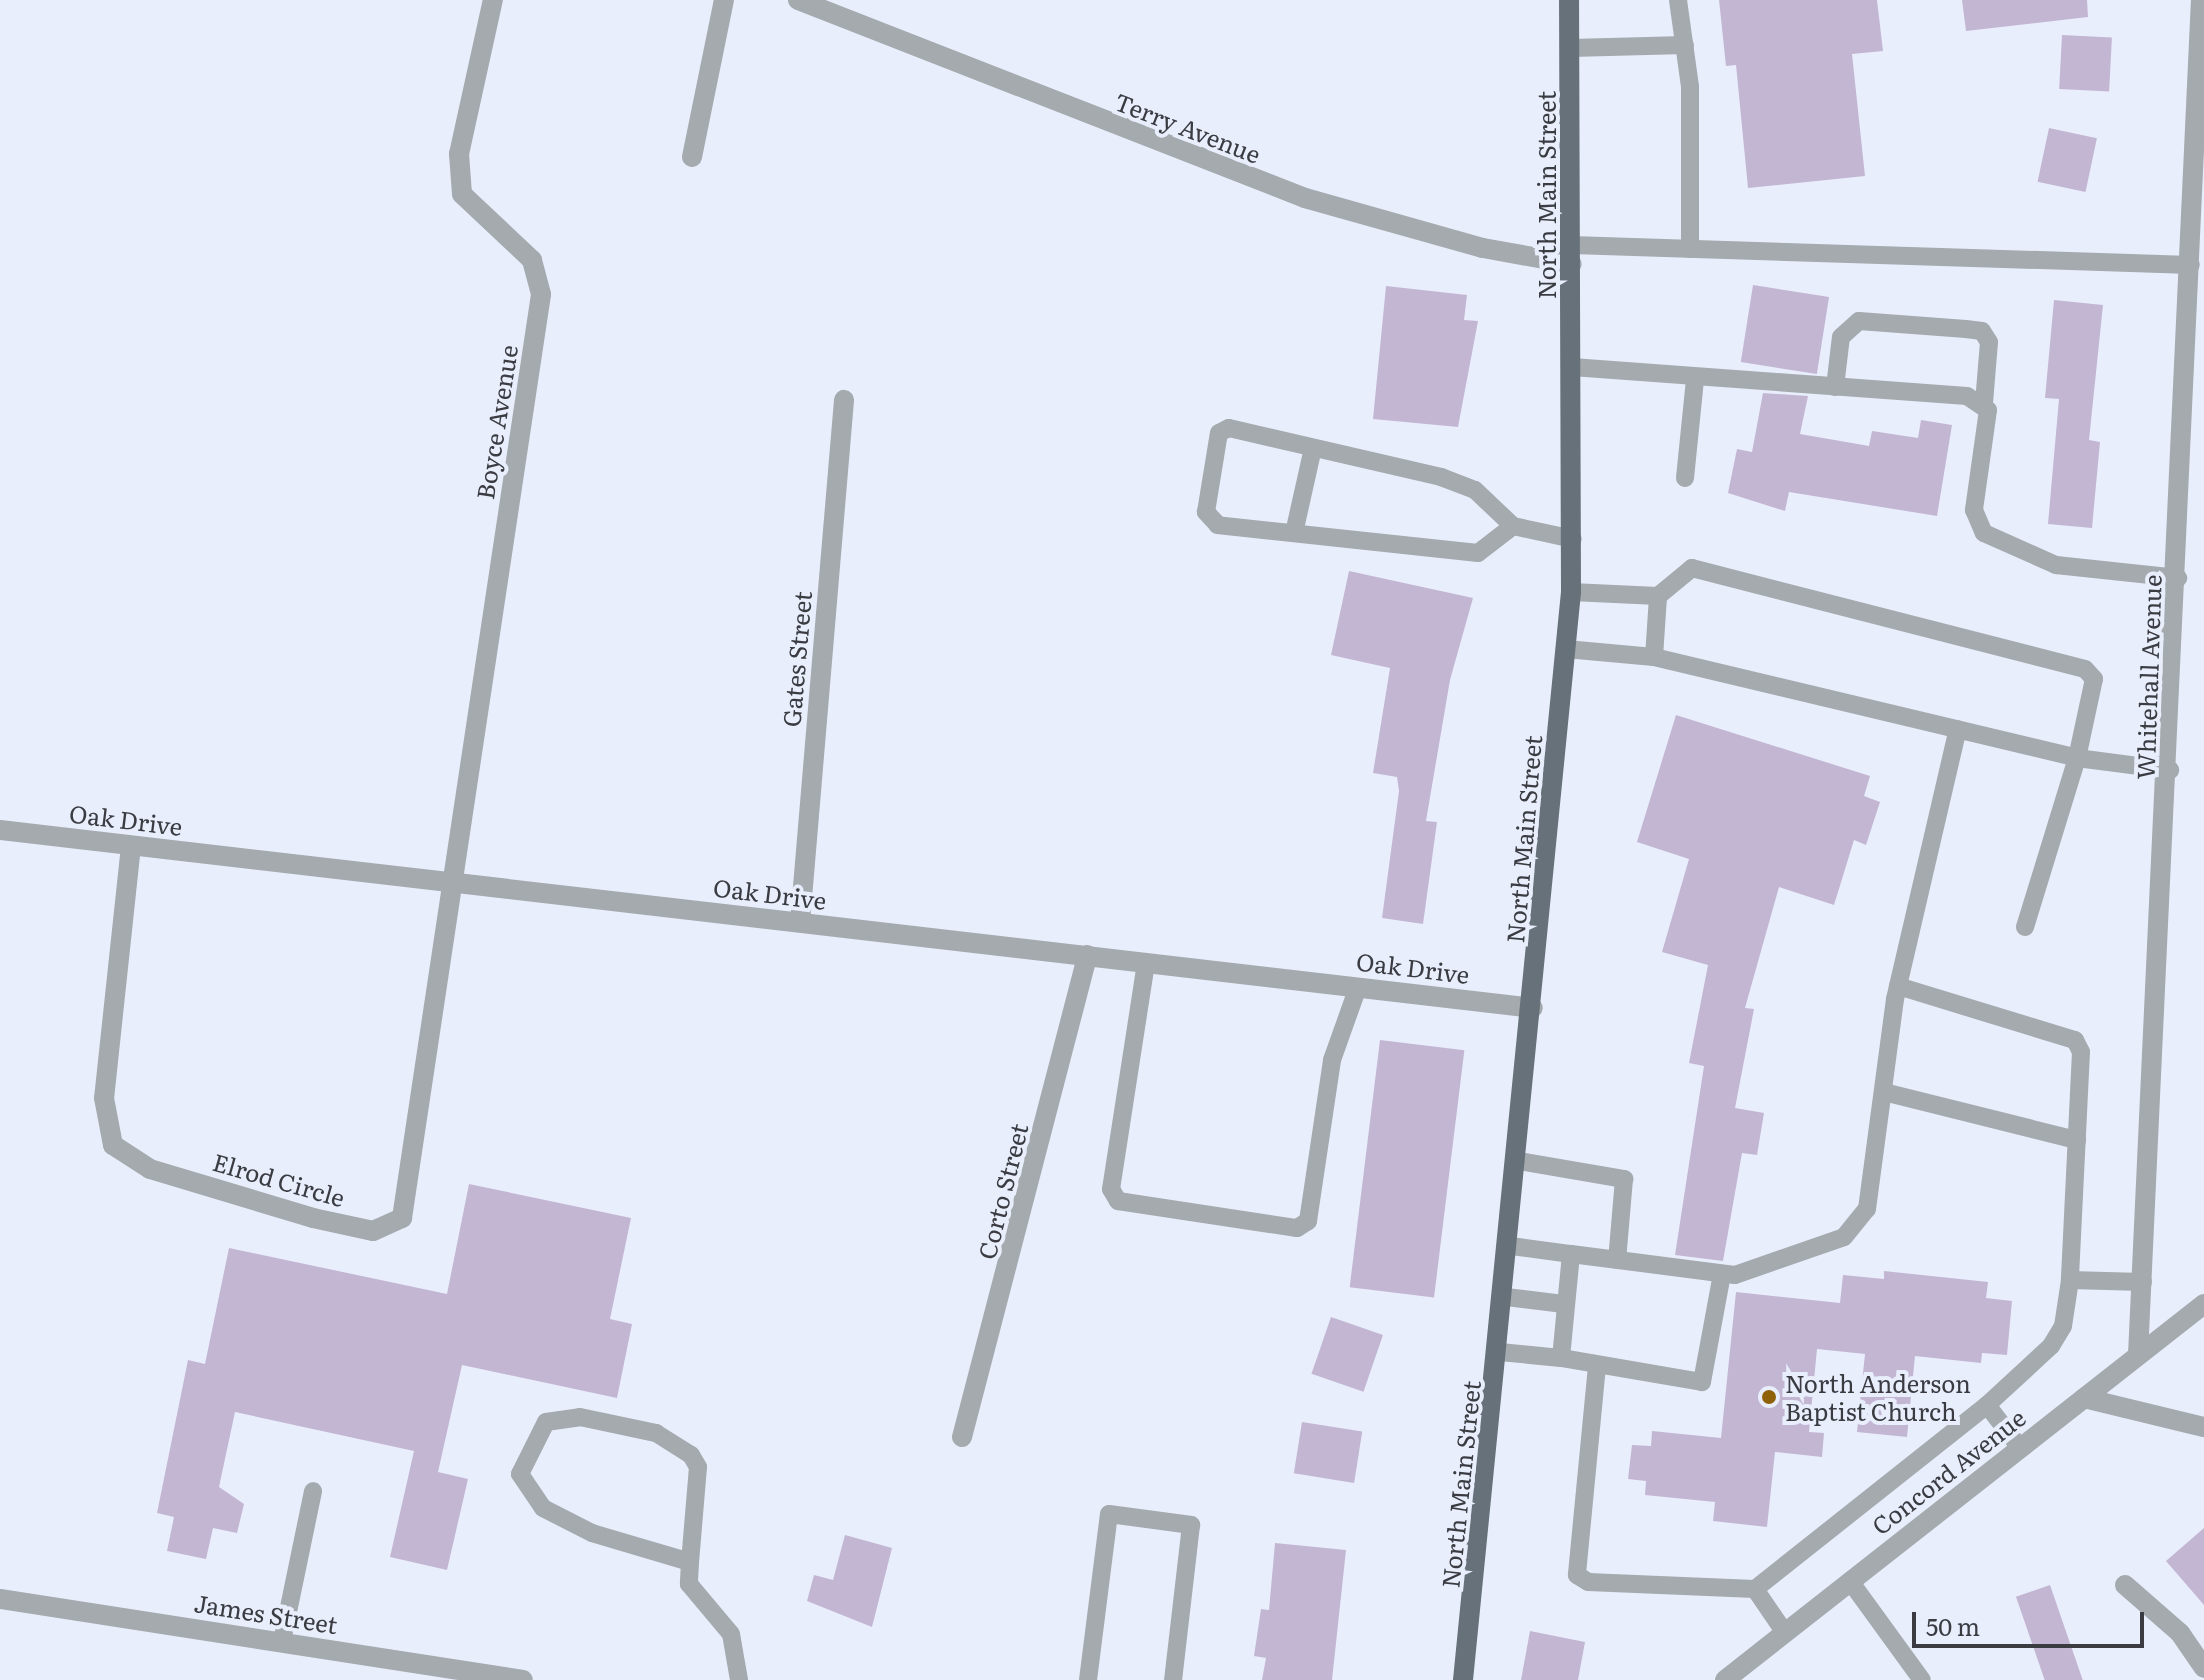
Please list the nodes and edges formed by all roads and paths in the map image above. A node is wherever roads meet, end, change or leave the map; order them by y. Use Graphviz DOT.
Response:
graph roads {
  1 [pos="493,0"];
  2 [pos="724,0"];
  3 [pos="798,0"];
  4 [pos="1569,0"];
  5 [pos="1678,0"];
  6 [pos="2201,0"];
  7 [pos="1685,45"];
  8 [pos="1571,48"];
  9 [pos="2202,63"];
  10 [pos="692,157"];
  11 [pos="1690,249"];
  12 [pos="1572,254"];
  13 [pos="2191,265"];
  14 [pos="2196,305"];
  15 [pos="1572,367"];
  16 [pos="1695,380"];
  17 [pos="1835,387"];
  18 [pos="844,400"];
  19 [pos="1984,403"];
  20 [pos="1313,448"];
  21 [pos="1685,478"];
  22 [pos="1513,526"];
  23 [pos="1294,533"];
  24 [pos="1573,539"];
  25 [pos="2178,578"];
  26 [pos="1571,592"];
  27 [pos="1658,596"];
  28 [pos="1566,649"];
  29 [pos="1654,657"];
  30 [pos="1958,729"];
  31 [pos="2077,758"];
  32 [pos="2170,770"];
  33 [pos="0,830"];
  34 [pos="131,846"];
  35 [pos="453,883"];
  36 [pos="800,922"];
  37 [pos="2025,927"];
  38 [pos="1088,955"];
  39 [pos="1146,963"];
  40 [pos="1898,986"];
  41 [pos="1358,987"];
  42 [pos="1533,1008"];
  43 [pos="1884,1092"];
  44 [pos="2077,1140"];
  45 [pos="1519,1161"];
  46 [pos="1511,1246"];
  47 [pos="1571,1254"];
  48 [pos="1617,1260"];
  49 [pos="1722,1274"];
  50 [pos="2070,1280"];
  51 [pos="2143,1282"];
  52 [pos="1506,1297"];
  53 [pos="1564,1304"];
  54 [pos="2204,1304"];
  55 [pos="1500,1352"];
  56 [pos="2138,1355"];
  57 [pos="1561,1358"];
  58 [pos="1597,1366"];
  59 [pos="2084,1398"];
  60 [pos="1987,1405"];
  61 [pos="2204,1427"];
  62 [pos="962,1437"];
  63 [pos="2020,1448"];
  64 [pos="313,1491"];
  65 [pos="690,1562"];
  66 [pos="1850,1581"];
  67 [pos="2125,1585"];
  68 [pos="1755,1589"];
  69 [pos="0,1599"];
  70 [pos="1785,1633"];
  71 [pos="282,1641"];
  72 [pos="2204,1668"];
  73 [pos="523,1680"];
  74 [pos="739,1680"];
  75 [pos="1088,1680"];
  76 [pos="1173,1680"];
  77 [pos="1463,1680"];
  78 [pos="1725,1680"];
  79 [pos="1922,1680"];
  1 -- 35 [label="street, Boyce Avenue"];
  2 -- 10 [label="street"];
  3 -- 12 [label="street, Terry Avenue"];
  4 -- 8 [label="main road, North Main Street"];
  5 -- 7 [label="lane"];
  6 -- 9 [label="street, Whitehall Avenue"];
  7 -- 8 [label="lane"];
  7 -- 11 [label="lane"];
  8 -- 12 [label="main road, North Main Street"];
  9 -- 13 [label="street, Whitehall Avenue"];
  11 -- 12 [label="lane"];
  11 -- 13 [label="lane"];
  12 -- 15 [label="main road, North Main Street"];
  13 -- 14 [label="street, Whitehall Avenue"];
  14 -- 25 [label="street, Whitehall Avenue"];
  15 -- 16 [label="lane"];
  15 -- 24 [label="main road, North Main Street"];
  16 -- 17 [label="lane"];
  16 -- 21 [label="lane"];
  17 -- 19 [label="lane"];
  17 -- 19 [label="lane"];
  18 -- 36 [label="street, Gates Street"];
  19 -- 25 [label="lane"];
  20 -- 22 [label="lane"];
  20 -- 23 [label="lane"];
  20 -- 23 [label="lane"];
  22 -- 23 [label="lane"];
  22 -- 24 [label="lane"];
  24 -- 26 [label="main road, North Main Street"];
  25 -- 32 [label="street, Whitehall Avenue"];
  26 -- 27 [label="lane"];
  26 -- 28 [label="main road, North Main Street"];
  27 -- 29 [label="lane"];
  27 -- 31 [label="lane"];
  28 -- 29 [label="lane"];
  28 -- 42 [label="main road, North Main Street"];
  29 -- 30 [label="lane"];
  30 -- 31 [label="lane"];
  30 -- 40 [label="lane"];
  31 -- 32 [label="lane"];
  31 -- 37 [label="lane"];
  32 -- 51 [label="street, Whitehall Avenue"];
  33 -- 34 [label="street, Oak Drive"];
  34 -- 35 [label="street, Oak Drive"];
  34 -- 35 [label="street, Elrod Circle"];
  35 -- 36 [label="street, Oak Drive"];
  36 -- 38 [label="street, Oak Drive"];
  38 -- 39 [label="street, Oak Drive"];
  38 -- 62 [label="street, Corto Street"];
  39 -- 41 [label="street, Oak Drive"];
  39 -- 41 [label="lane"];
  40 -- 43 [label="lane"];
  40 -- 44 [label="lane"];
  41 -- 42 [label="street, Oak Drive"];
  42 -- 45 [label="main road, North Main Street"];
  43 -- 44 [label="lane"];
  43 -- 49 [label="lane"];
  44 -- 50 [label="lane"];
  45 -- 46 [label="main road, North Main Street"];
  45 -- 48 [label="lane"];
  46 -- 47 [label="lane"];
  46 -- 52 [label="main road, North Main Street"];
  47 -- 48 [label="lane"];
  47 -- 53 [label="lane"];
  48 -- 49 [label="lane"];
  49 -- 58 [label="lane"];
  50 -- 51 [label="lane"];
  50 -- 60 [label="lane"];
  51 -- 56 [label="street, Whitehall Avenue"];
  52 -- 53 [label="lane"];
  52 -- 55 [label="main road, North Main Street"];
  53 -- 57 [label="lane"];
  54 -- 56 [label="street, Concord Avenue"];
  55 -- 57 [label="lane"];
  55 -- 77 [label="main road, North Main Street"];
  56 -- 59 [label="street, Concord Avenue"];
  57 -- 58 [label="lane"];
  58 -- 68 [label="lane"];
  59 -- 61 [label="street"];
  59 -- 63 [label="street, Concord Avenue"];
  60 -- 63 [label="lane"];
  60 -- 68 [label="lane"];
  63 -- 66 [label="street, Concord Avenue"];
  64 -- 71 [label="lane"];
  65 -- 65 [label="lane"];
  65 -- 74 [label="lane"];
  66 -- 70 [label="street, Concord Avenue"];
  66 -- 79 [label="lane"];
  67 -- 72 [label="street"];
  68 -- 70 [label="lane"];
  69 -- 71 [label="street, James Street"];
  70 -- 78 [label="street, Concord Avenue"];
  71 -- 73 [label="street, James Street"];
  75 -- 76 [label="lane"];
}
